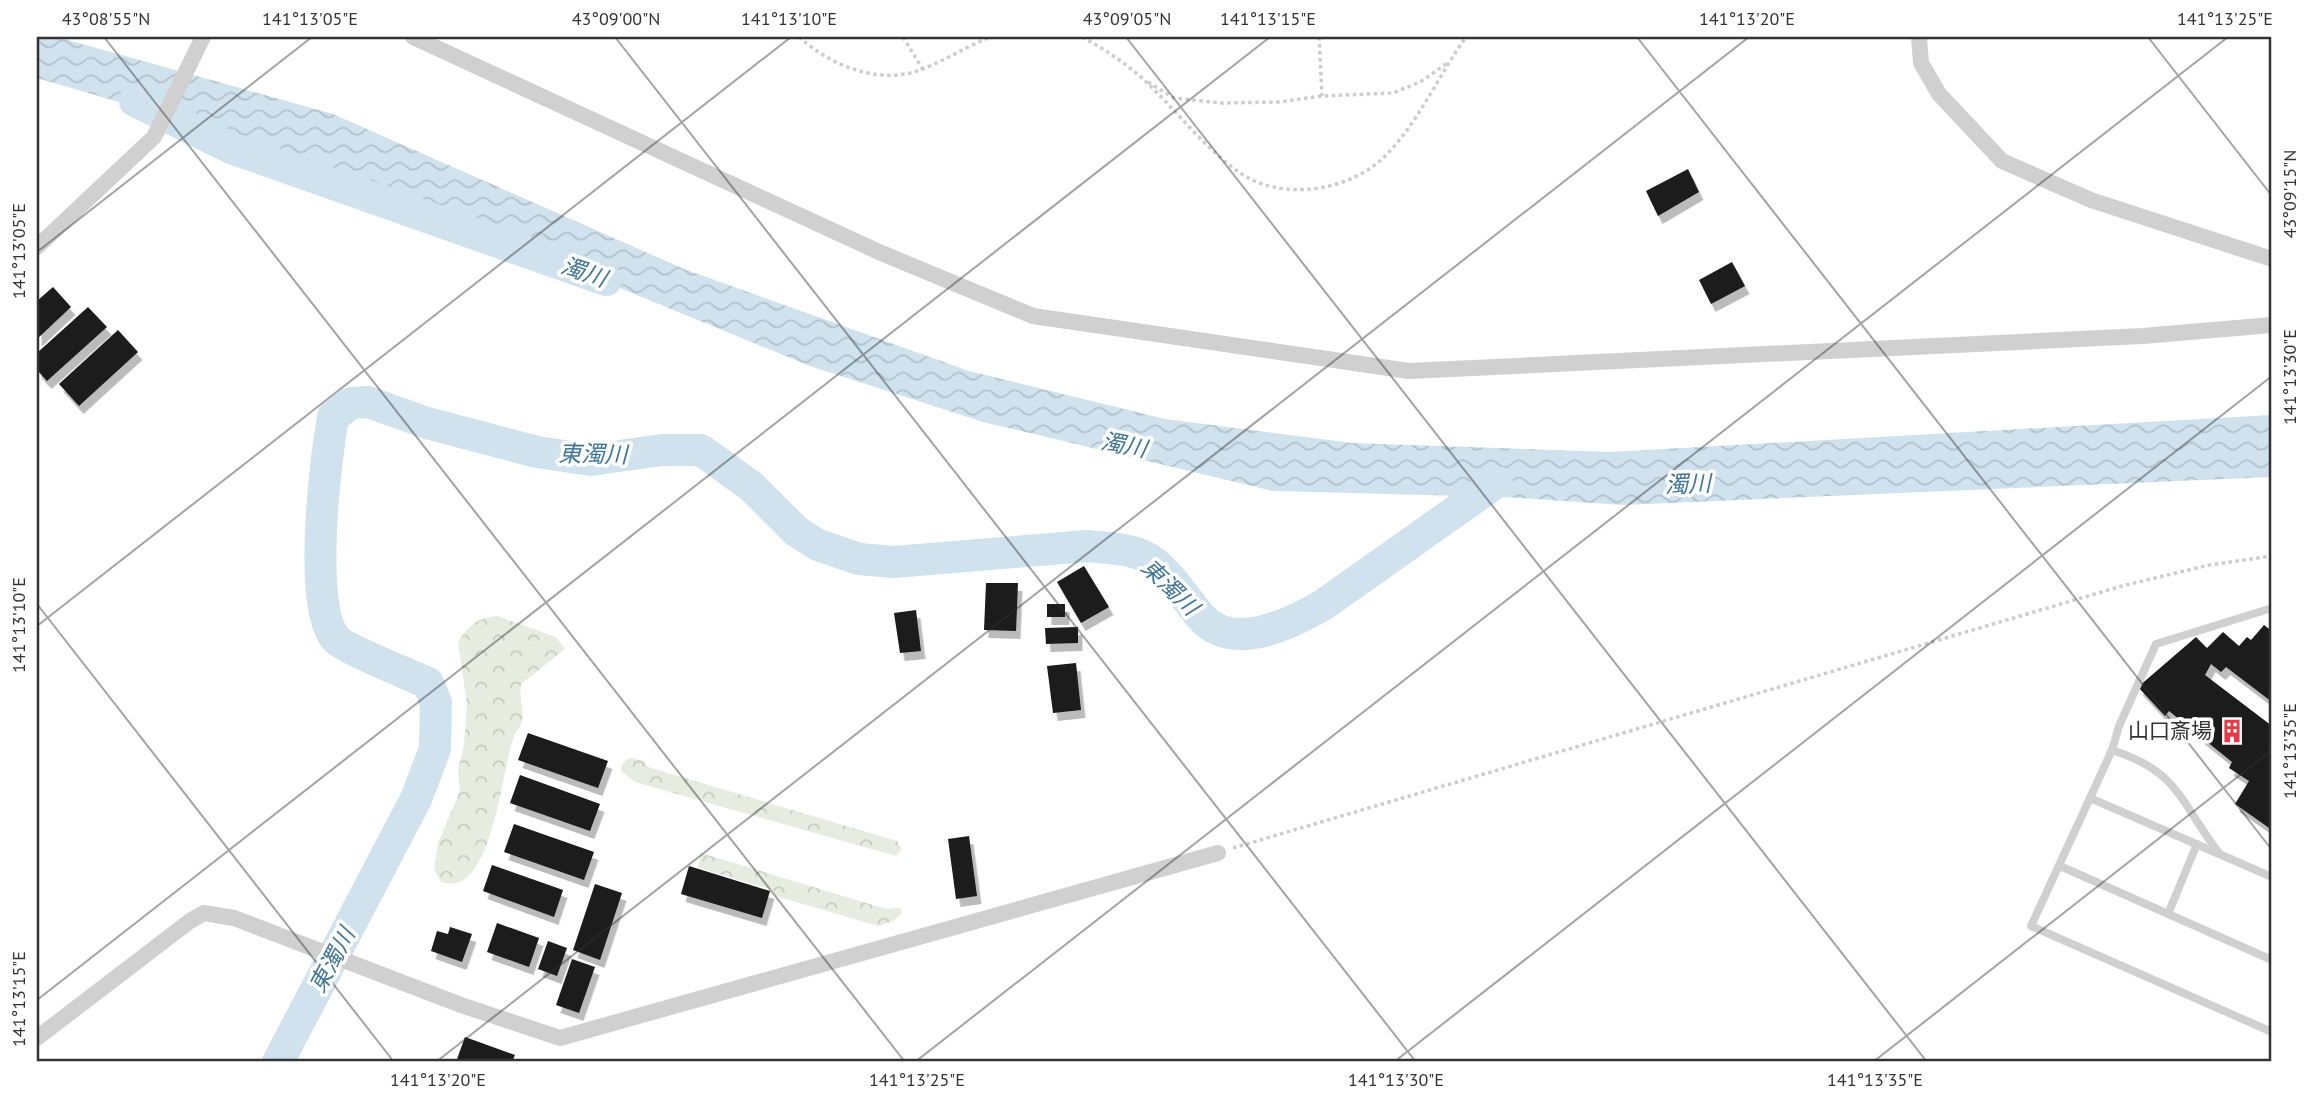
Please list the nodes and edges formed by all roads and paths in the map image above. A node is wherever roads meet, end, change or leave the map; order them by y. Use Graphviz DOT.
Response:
graph roads {
  1 [pos="203,37"];
  2 [pos="413,37"];
  3 [pos="799,37"];
  4 [pos="904,37"];
  5 [pos="990,37"];
  6 [pos="1082,37"];
  7 [pos="1319,37"];
  8 [pos="1466,37"];
  9 [pos="1919,37"];
  10 [pos="1451,60"];
  11 [pos="923,70"];
  12 [pos="1144,79"];
  13 [pos="1322,96"];
  14 [pos="37,247"];
  15 [pos="2272,259"];
  16 [pos="2272,325"];
  17 [pos="2272,556"];
  18 [pos="2272,608"];
  19 [pos="2112,750"];
  20 [pos="2090,798"];
  21 [pos="2197,844"];
  22 [pos="1217,853"];
  23 [pos="2219,854"];
  24 [pos="2060,866"];
  25 [pos="2272,877"];
  26 [pos="2168,914"];
  27 [pos="2272,960"];
  28 [pos="2272,1032"];
  29 [pos="37,1038"];
  1 -- 14 [label="street"];
  2 -- 16 [label="street"];
  3 -- 11 [label="path"];
  4 -- 11 [label="path"];
  5 -- 11 [label="path"];
  6 -- 12 [label="path"];
  7 -- 13 [label="path"];
  8 -- 10 [label="path"];
  9 -- 15 [label="street"];
  10 -- 12 [label="path"];
  10 -- 13 [label="path"];
  12 -- 13 [label="path"];
  17 -- 22 [label="path"];
  18 -- 19 [label="lane"];
  19 -- 20 [label="lane"];
  19 -- 23 [label="lane"];
  20 -- 21 [label="lane"];
  20 -- 24 [label="lane"];
  21 -- 23 [label="lane"];
  21 -- 26 [label="lane"];
  22 -- 29 [label="street"];
  23 -- 25 [label="lane"];
  24 -- 26 [label="lane"];
  24 -- 28 [label="lane"];
  26 -- 27 [label="lane"];
}
